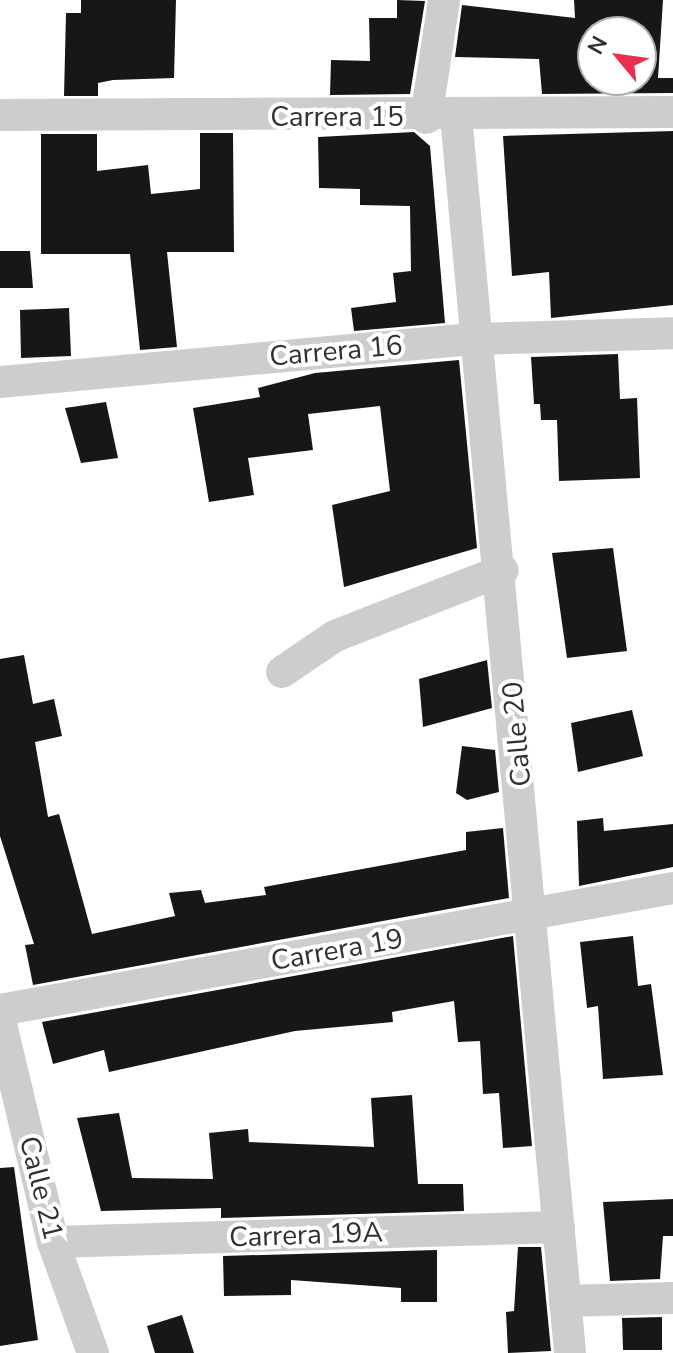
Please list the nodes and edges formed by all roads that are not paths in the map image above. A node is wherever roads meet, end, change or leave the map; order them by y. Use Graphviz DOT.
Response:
graph roads {
  1 [pos="444,0"];
  2 [pos="673,112"];
  3 [pos="0,115"];
  4 [pos="441,117"];
  5 [pos="673,333"];
  6 [pos="475,339"];
  7 [pos="0,382"];
  8 [pos="503,570"];
  9 [pos="282,672"];
  10 [pos="673,888"];
  11 [pos="533,915"];
  12 [pos="0,1010"];
  13 [pos="0,1020"];
  14 [pos="559,1227"];
  15 [pos="53,1242"];
  16 [pos="673,1298"];
  17 [pos="565,1301"];
  18 [pos="93,1353"];
  19 [pos="570,1353"];
  1 -- 4 [label="street, Calle 20"];
  2 -- 4 [label="street, Carrera 15"];
  3 -- 4 [label="street, Carrera 15"];
  4 -- 6 [label="street, Calle 20"];
  5 -- 6 [label="street, Carrera 16"];
  6 -- 7 [label="street, Carrera 16"];
  6 -- 8 [label="street, Calle 20"];
  8 -- 9 [label="street"];
  8 -- 11 [label="street, Calle 20"];
  10 -- 11 [label="street, Carrera 19"];
  11 -- 12 [label="street, Carrera 19"];
  11 -- 14 [label="street, Calle 20"];
  13 -- 15 [label="street, Calle 21"];
  14 -- 15 [label="street, Carrera 19A"];
  14 -- 17 [label="street, Calle 20"];
  15 -- 18 [label="street, Calle 21"];
  16 -- 17 [label="street"];
  17 -- 19 [label="street, Calle 20"];
}
